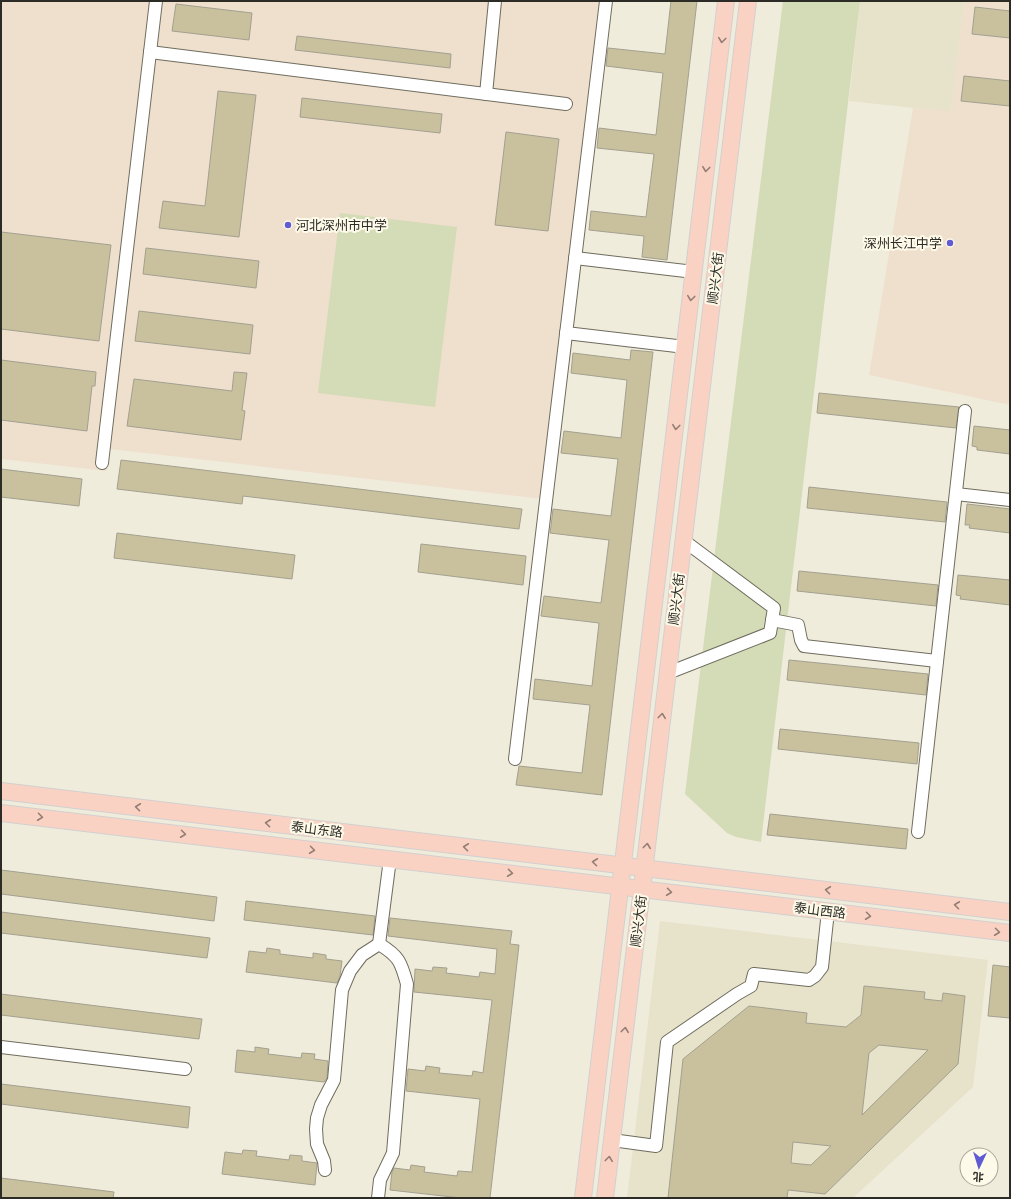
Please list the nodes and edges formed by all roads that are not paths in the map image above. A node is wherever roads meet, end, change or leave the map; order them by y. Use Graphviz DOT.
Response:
graph roads {
  1 [pos="156,1"];
  2 [pos="495,1"];
  3 [pos="606,1"];
  4 [pos="726,1"];
  5 [pos="748,1"];
  6 [pos="150,52"];
  7 [pos="486,94"];
  8 [pos="566,104"];
  9 [pos="575,258"];
  10 [pos="694,272"];
  11 [pos="566,333"];
  12 [pos="685,347"];
  13 [pos="965,411"];
  14 [pos="102,463"];
  15 [pos="956,494"];
  16 [pos="1010,500"];
  17 [pos="683,540"];
  18 [pos="772,620"];
  19 [pos="937,661"];
  20 [pos="668,673"];
  21 [pos="515,759"];
  22 [pos="1,791"];
  23 [pos="1,813"];
  24 [pos="918,832"];
  25 [pos="390,859"];
  26 [pos="634,867"];
  27 [pos="631,888"];
  28 [pos="828,911"];
  29 [pos="1010,912"];
  30 [pos="1010,933"];
  31 [pos="378,944"];
  32 [pos="1,1047"];
  33 [pos="185,1069"];
  34 [pos="612,1140"];
  35 [pos="326,1170"];
  36 [pos="378,1198"];
  37 [pos="584,1198"];
  38 [pos="605,1198"];
  1 -- 6 [label="lane"];
  2 -- 7 [label="lane"];
  3 -- 9 [label="lane"];
  4 -- 10 [label="main road, 顺兴大街, one-way"];
  5 -- 17 [label="main road, 顺兴大街"];
  6 -- 7 [label="lane"];
  6 -- 14 [label="lane"];
  7 -- 8 [label="lane"];
  9 -- 10 [label="lane"];
  9 -- 11 [label="lane"];
  10 -- 12 [label="main road, 顺兴大街, one-way"];
  11 -- 12 [label="lane"];
  11 -- 21 [label="lane"];
  12 -- 26 [label="main road, 顺兴大街, one-way"];
  13 -- 15 [label="lane"];
  15 -- 16 [label="lane"];
  15 -- 19 [label="lane"];
  17 -- 18 [label="lane"];
  17 -- 20 [label="main road, 顺兴大街"];
  18 -- 19 [label="lane"];
  18 -- 20 [label="lane"];
  19 -- 24 [label="lane"];
  26 -- 20 [label="main road, 顺兴大街, one-way"];
  26 -- 22 [label="main road, 泰山东路, one-way"];
  23 -- 25 [label="main road, 泰山东路, one-way"];
  25 -- 27 [label="main road, 泰山东路, one-way"];
  25 -- 31 [label="lane"];
  26 -- 27 [label="main road, 顺兴大街"];
  26 -- 27 [label="main road, 顺兴大街"];
  29 -- 26 [label="main road, 泰山西路, one-way"];
  27 -- 28 [label="main road, 泰山西路, one-way"];
  34 -- 27 [label="main road, 顺兴大街, one-way"];
  27 -- 37 [label="main road, 顺兴大街"];
  28 -- 30 [label="main road, 泰山西路, one-way"];
  28 -- 34 [label="lane"];
  31 -- 35 [label="lane"];
  31 -- 36 [label="lane"];
  32 -- 33 [label="lane"];
  38 -- 34 [label="main road, 顺兴大街, one-way"];
}
